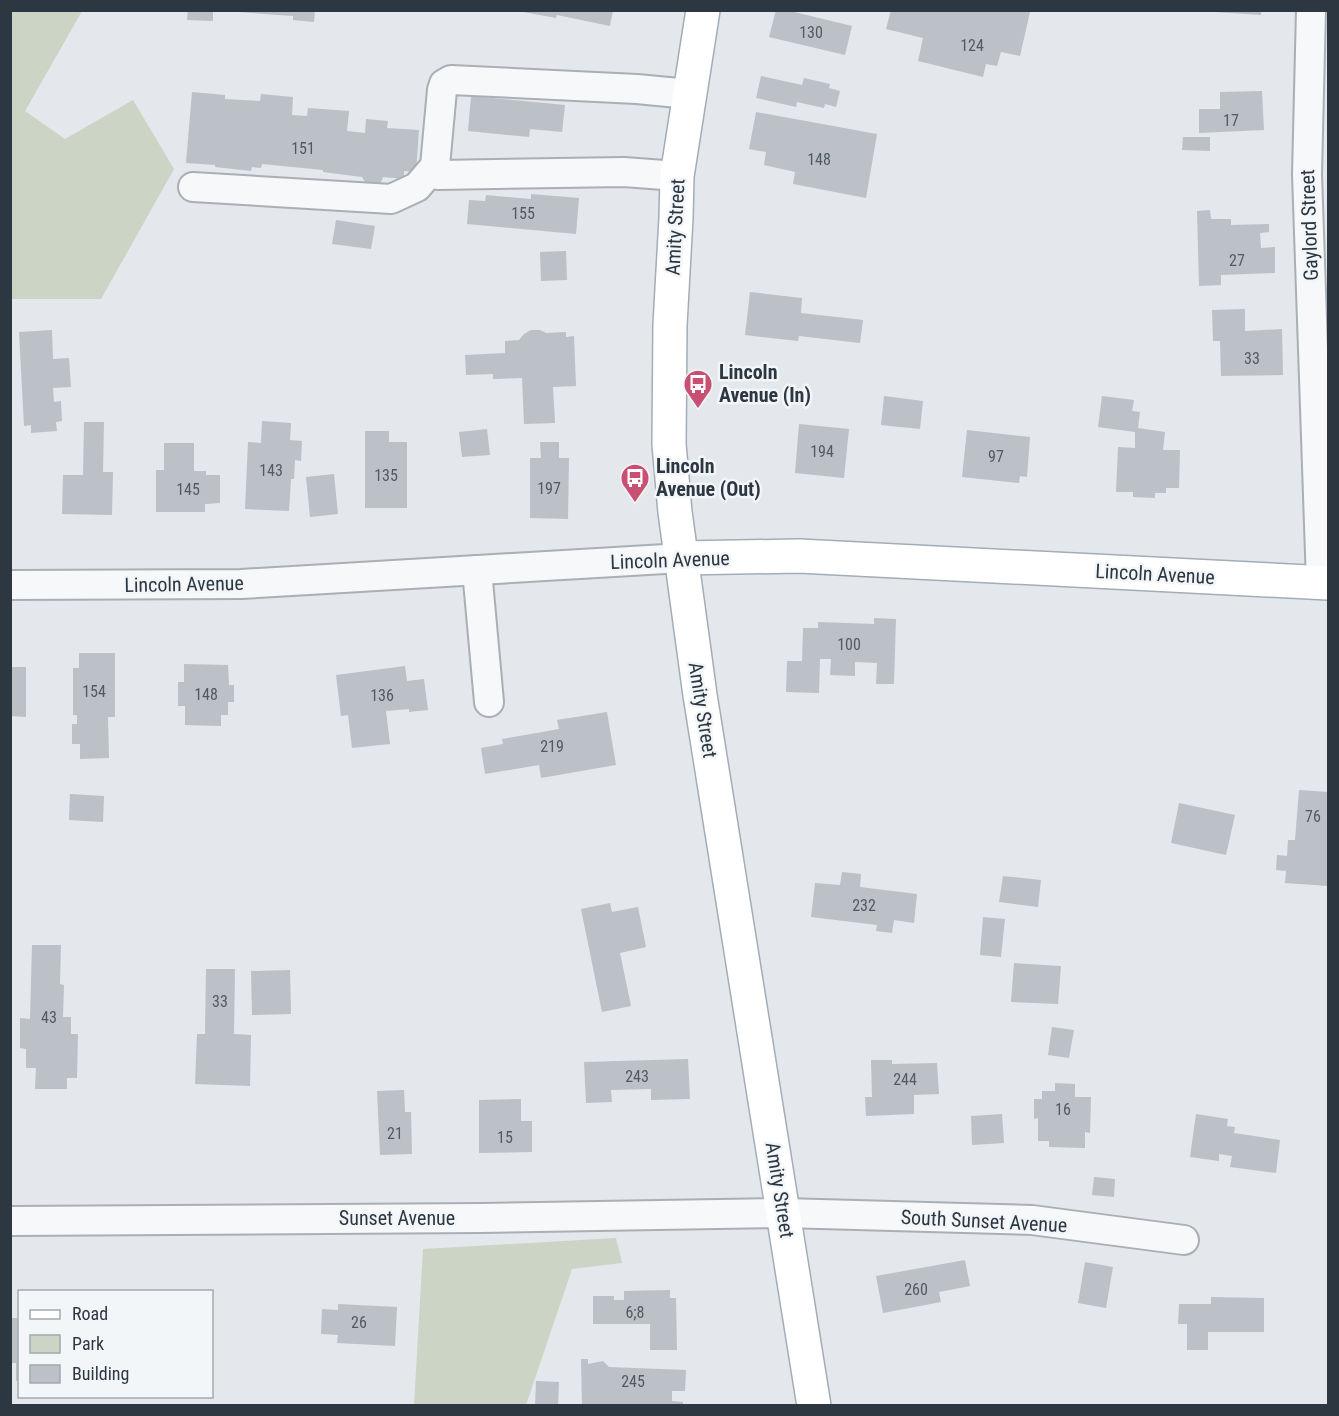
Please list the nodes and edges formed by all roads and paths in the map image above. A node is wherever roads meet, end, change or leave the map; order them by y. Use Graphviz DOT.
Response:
graph roads {
  1 [pos="703,10"];
  2 [pos="1311,10"];
  3 [pos="689,94"];
  4 [pos="438,175"];
  5 [pos="677,176"];
  6 [pos="193,187"];
  7 [pos="682,558"];
  8 [pos="477,570"];
  9 [pos="1325,583"];
  10 [pos="10,585"];
  11 [pos="489,702"];
  12 [pos="784,1213"];
  13 [pos="10,1221"];
  14 [pos="1184,1240"];
  15 [pos="814,1406"];
  1 -- 3 [label="main road, Amity Street"];
  2 -- 9 [label="street, Gaylord Street"];
  3 -- 5 [label="main road, Amity Street"];
  3 -- 6 [label="street"];
  4 -- 5 [label="street"];
  5 -- 7 [label="main road, Amity Street"];
  7 -- 8 [label="street, Lincoln Avenue"];
  7 -- 9 [label="main road, Lincoln Avenue"];
  7 -- 12 [label="main road, Amity Street"];
  8 -- 10 [label="street, Lincoln Avenue"];
  8 -- 11 [label="street"];
  12 -- 13 [label="street, Sunset Avenue"];
  12 -- 14 [label="street, South Sunset Avenue"];
  12 -- 15 [label="main road, Amity Street"];
}
